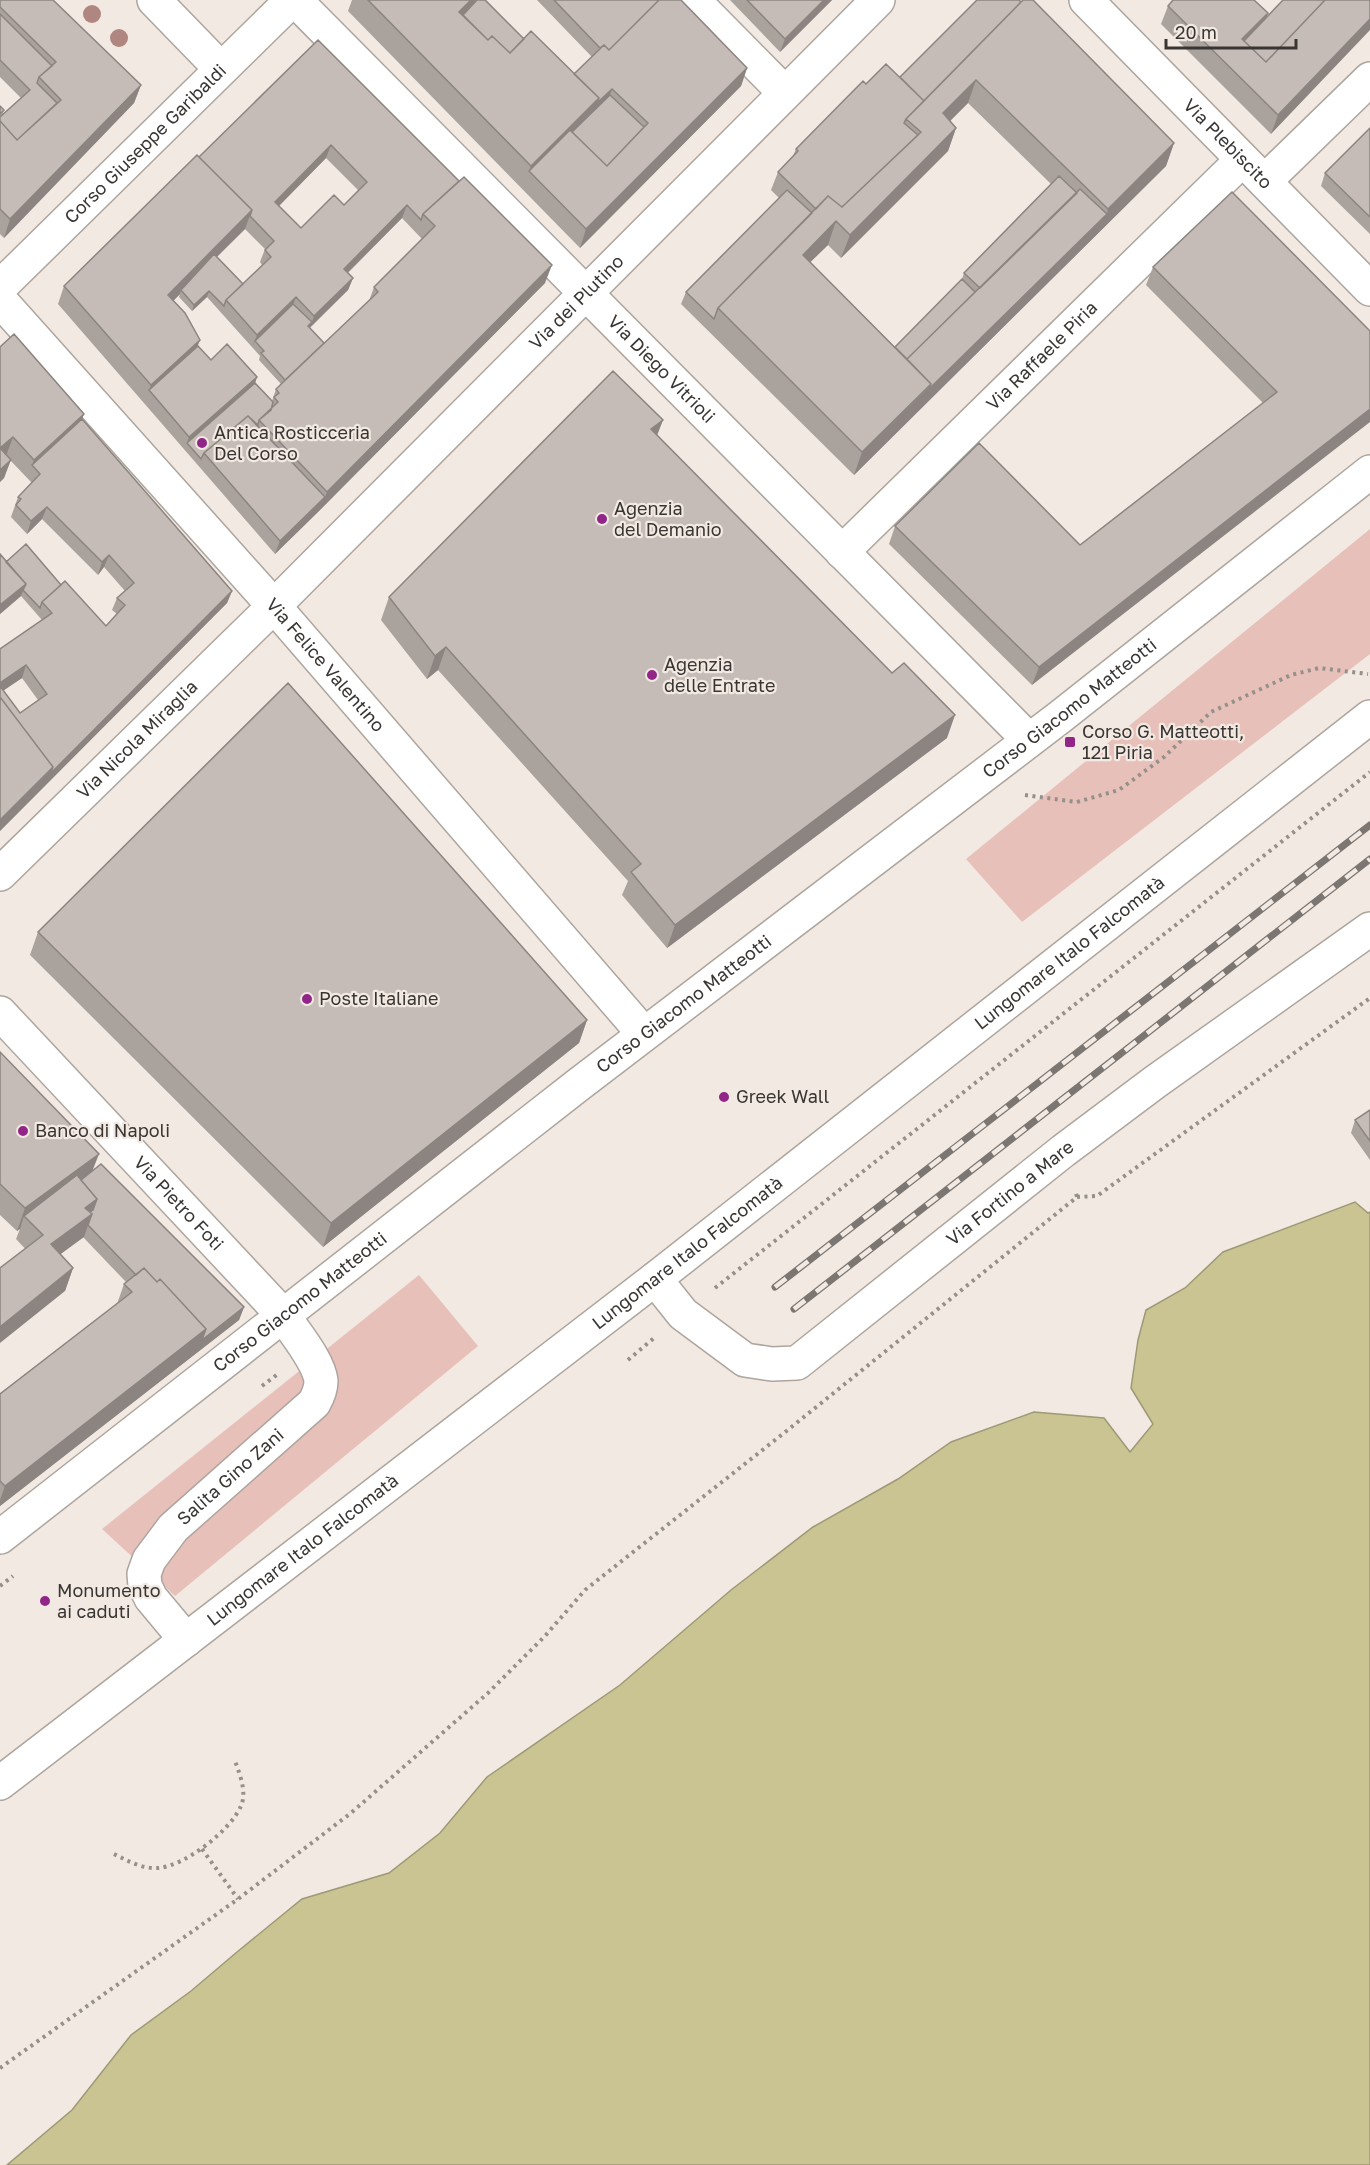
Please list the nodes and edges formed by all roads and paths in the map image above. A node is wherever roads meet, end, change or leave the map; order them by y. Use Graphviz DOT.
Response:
graph roads {
  1 [pos="154,0"];
  2 [pos="293,0"];
  3 [pos="693,0"];
  4 [pos="878,0"];
  5 [pos="1103,6"];
  6 [pos="221,69"];
  7 [pos="1370,79"];
  8 [pos="785,93"];
  9 [pos="1254,170"];
  10 [pos="0,287"];
  11 [pos="1370,289"];
  12 [pos="586,294"];
  13 [pos="0,300"];
  14 [pos="1370,472"];
  15 [pos="842,552"];
  16 [pos="274,606"];
  17 [pos="1368,674"];
  18 [pos="1370,717"];
  19 [pos="1029,740"];
  20 [pos="1370,772"];
  21 [pos="1022,795"];
  22 [pos="0,874"];
  23 [pos="1370,929"];
  24 [pos="1370,999"];
  25 [pos="0,1013"];
  26 [pos="644,1034"];
  27 [pos="1063,1151"];
  28 [pos="1077,1197"];
  29 [pos="655,1279"];
  30 [pos="684,1314"];
  31 [pos="284,1315"];
  32 [pos="628,1360"];
  33 [pos="0,1537"];
  34 [pos="186,1640"];
  35 [pos="235,1761"];
  36 [pos="1,1780"];
  37 [pos="202,1850"];
  38 [pos="114,1854"];
  39 [pos="238,1899"];
  40 [pos="0,2068"];
  1 -- 6 [label="street"];
  2 -- 6 [label="street, Corso Giuseppe Garibaldi"];
  2 -- 12 [label="street, Via Diego Vitrioli"];
  3 -- 8 [label="street"];
  4 -- 8 [label="street, Via dei Plutino"];
  5 -- 9 [label="street, Via Plebiscito"];
  6 -- 10 [label="street, Corso Giuseppe Garibaldi"];
  7 -- 9 [label="street, Via Raffaele Piria"];
  8 -- 12 [label="street, Via dei Plutino"];
  9 -- 11 [label="street, Via Plebiscito"];
  9 -- 15 [label="street, Via Raffaele Piria"];
  12 -- 15 [label="street, Via Diego Vitrioli"];
  12 -- 16 [label="street, Via dei Plutino"];
  13 -- 16 [label="street, Via Felice Valentino"];
  14 -- 19 [label="street, Corso Giacomo Matteotti"];
  15 -- 19 [label="street, Via Diego Vitrioli"];
  16 -- 22 [label="street, Via Nicola Miraglia"];
  16 -- 26 [label="street, Via Felice Valentino"];
  17 -- 21 [label="path"];
  18 -- 29 [label="street, Lungomare Italo Falcomatà"];
  19 -- 26 [label="street, Corso Giacomo Matteotti"];
  20 -- 30 [label="path"];
  23 -- 27 [label="street, Via Fortino a Mare"];
  24 -- 28 [label="path"];
  25 -- 31 [label="street, Via Pietro Foti"];
  26 -- 31 [label="street, Corso Giacomo Matteotti"];
  27 -- 28 [label="path"];
  27 -- 30 [label="street, Via Fortino a Mare"];
  28 -- 39 [label="path"];
  29 -- 30 [label="street, Via Fortino a Mare"];
  29 -- 34 [label="street, Lungomare Italo Falcomatà"];
  30 -- 32 [label="path"];
  31 -- 33 [label="street, Corso Giacomo Matteotti"];
  31 -- 34 [label="street, Salita Gino Zani"];
  34 -- 36 [label="street, Lungomare Italo Falcomatà"];
  35 -- 37 [label="path"];
  37 -- 38 [label="path"];
  37 -- 39 [label="path"];
  39 -- 40 [label="path"];
}
